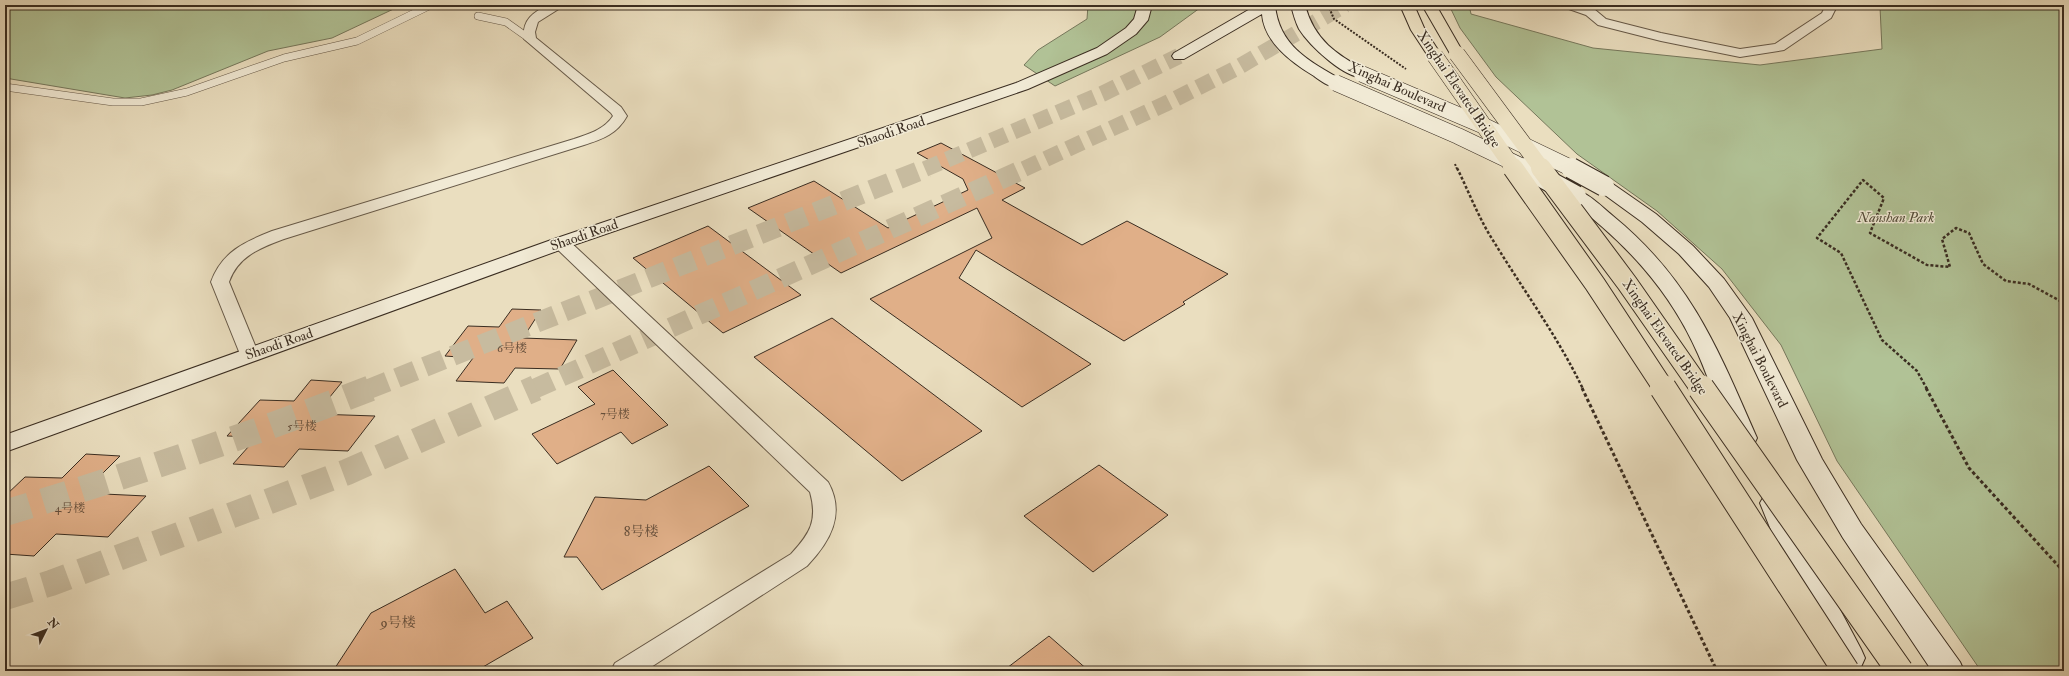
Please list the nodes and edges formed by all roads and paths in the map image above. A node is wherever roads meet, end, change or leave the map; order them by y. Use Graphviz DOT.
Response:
graph roads {
  1 [pos="431,5"];
  2 [pos="559,5"];
  3 [pos="1145,5"];
  4 [pos="1267,5"];
  5 [pos="1298,5"];
  6 [pos="1328,5"];
  7 [pos="1407,5"];
  8 [pos="1429,5"];
  9 [pos="1570,5"];
  10 [pos="1825,5"];
  11 [pos="478,16"];
  12 [pos="530,38"];
  13 [pos="1179,56"];
  14 [pos="1406,70"];
  15 [pos="5,87"];
  16 [pos="1455,164"];
  17 [pos="562,243"];
  18 [pos="2064,303"];
  19 [pos="249,355"];
  20 [pos="5,444"];
  21 [pos="2064,572"];
  22 [pos="624,671"];
  23 [pos="1717,671"];
  24 [pos="1846,671"];
  25 [pos="1857,671"];
  26 [pos="1900,671"];
  27 [pos="1949,671"];
  1 -- 15 [label="lane"];
  2 -- 12 [label="street"];
  3 -- 17 [label="street, Shaodi Road"];
  4 -- 13 [label="street"];
  4 -- 25 [label="street, Xinghai Boulevard, bridge"];
  5 -- 27 [label="street, Xinghai Boulevard, bridge"];
  6 -- 14 [label="path"];
  7 -- 24 [label="main road, Xinghai Elevated Bridge, bridge"];
  8 -- 26 [label="main road, Xinghai Elevated Bridge, bridge"];
  9 -- 10 [label="street"];
  11 -- 12 [label="lane"];
  12 -- 19 [label="street"];
  16 -- 23 [label="path"];
  17 -- 19 [label="street, Shaodi Road"];
  17 -- 22 [label="street"];
  18 -- 21 [label="path"];
  19 -- 20 [label="street, Shaodi Road"];
}
